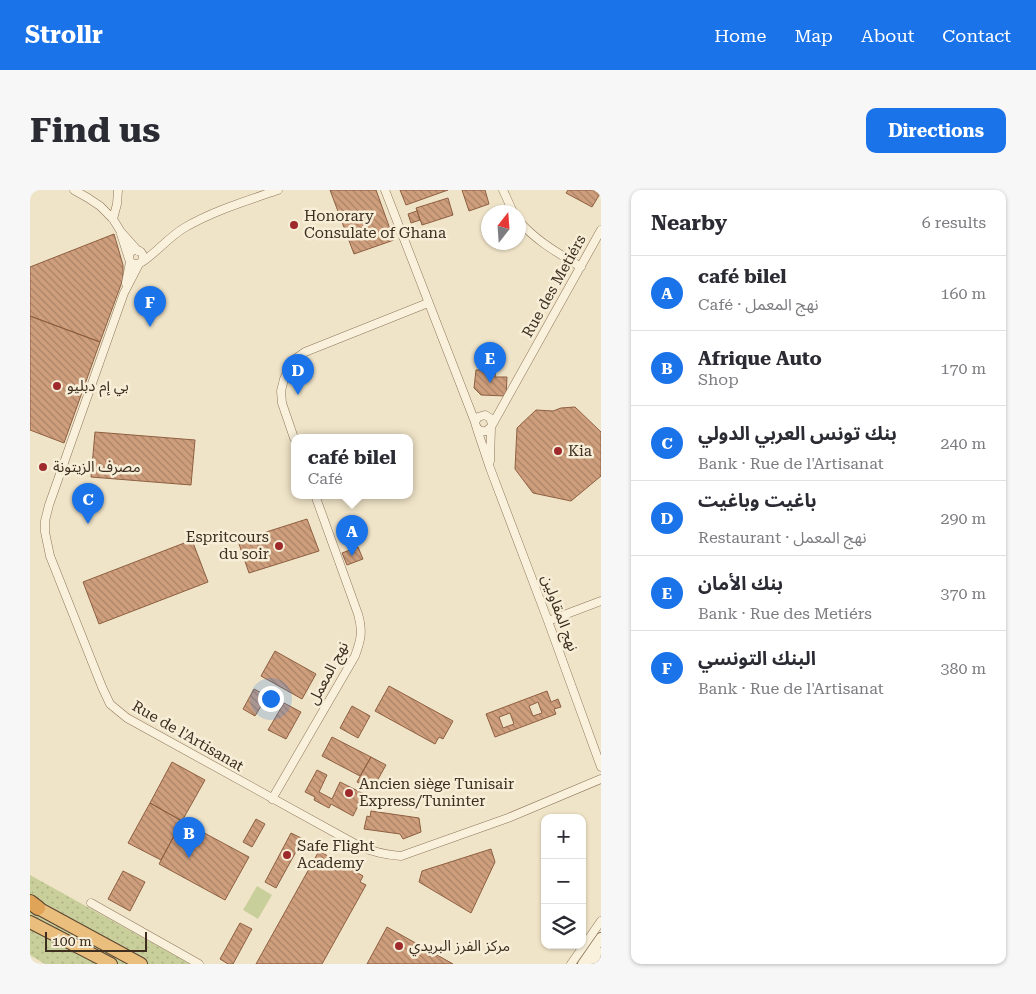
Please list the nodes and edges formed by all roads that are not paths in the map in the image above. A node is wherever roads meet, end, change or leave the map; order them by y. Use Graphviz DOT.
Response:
graph roads {
  1 [pos="74,190"];
  2 [pos="118,190"];
  3 [pos="278,190"];
  4 [pos="385,190"];
  5 [pos="502,190"];
  6 [pos="510,205"];
  7 [pos="113,219"];
  8 [pos="526,229"];
  9 [pos="601,230"];
  10 [pos="121,232"];
  11 [pos="166,242"];
  12 [pos="140,252"];
  13 [pos="130,260"];
  14 [pos="140,263"];
  15 [pos="581,267"];
  16 [pos="124,293"];
  17 [pos="428,303"];
  18 [pos="466,400"];
  19 [pos="502,408"];
  20 [pos="486,415"];
  21 [pos="476,426"];
  22 [pos="492,426"];
  23 [pos="293,434"];
  24 [pos="490,468"];
  25 [pos="316,499"];
  26 [pos="601,601"];
  27 [pos="548,620"];
  28 [pos="601,768"];
  29 [pos="601,779"];
  30 [pos="272,799"];
  31 [pos="90,903"];
  32 [pos="33,904"];
  33 [pos="601,921"];
  34 [pos="30,922"];
  35 [pos="601,938"];
  36 [pos="601,953"];
  37 [pos="111,964"];
  38 [pos="141,964"];
  39 [pos="199,964"];
  40 [pos="571,964"];
  41 [pos="583,964"];
  42 [pos="594,964"];
  1 -- 7 [label="street"];
  2 -- 7 [label="street"];
  3 -- 11 [label="street, Rue de l'Artisanat"];
  4 -- 17 [label="street, نهج المقاولين"];
  5 -- 6 [label="street"];
  7 -- 10 [label="street"];
  8 -- 15 [label="street"];
  9 -- 15 [label="street, Rue des Metiérs"];
  10 -- 12 [label="street"];
  10 -- 13 [label="street"];
  11 -- 12 [label="street, Rue de l'Artisanat"];
  11 -- 14 [label="street, Rue de l'Artisanat"];
  12 -- 13 [label="street"];
  12 -- 14 [label="street"];
  13 -- 14 [label="street"];
  13 -- 16 [label="street, Rue de l'Artisanat"];
  14 -- 16 [label="street, Rue de l'Artisanat"];
  15 -- 19 [label="street, Rue des Metiérs"];
  16 -- 30 [label="street, Rue de l'Artisanat"];
  17 -- 18 [label="street, نهج المقاولين"];
  17 -- 23 [label="street"];
  18 -- 20 [label="street, نهج المقاولين"];
  18 -- 21 [label="street, نهج المقاولين"];
  19 -- 20 [label="street"];
  19 -- 22 [label="street, Rue des Metiérs"];
  20 -- 21 [label="street"];
  20 -- 22 [label="street"];
  21 -- 22 [label="street"];
  21 -- 24 [label="street, نهج المقاولين"];
  22 -- 24 [label="street, نهج المقاولين"];
  24 -- 27 [label="street, نهج المقاولين"];
  25 -- 30 [label="street, نهج المعمل"];
  26 -- 27 [label="street"];
  27 -- 28 [label="street, نهج المقاولين"];
  29 -- 30 [label="street, Rue de l'Artisanat"];
  31 -- 39 [label="street"];
  32 -- 38 [label="highway"];
  33 -- 40 [label="street"];
  34 -- 37 [label="highway"];
  35 -- 41 [label="street"];
  36 -- 42 [label="street"];
}
